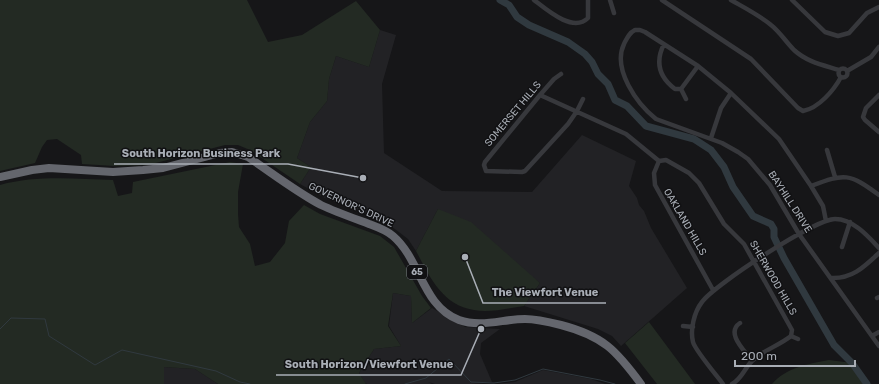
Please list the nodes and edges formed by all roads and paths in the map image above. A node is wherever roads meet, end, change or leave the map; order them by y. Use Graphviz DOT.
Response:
graph roads {
  1 [pos="534,0"];
  2 [pos="588,0"];
  3 [pos="610,0"];
  4 [pos="662,0"];
  5 [pos="732,0"];
  6 [pos="792,0"];
  7 [pos="879,7"];
  8 [pos="614,13"];
  9 [pos="633,25"];
  10 [pos="635,30"];
  11 [pos="664,44"];
  12 [pos="879,47"];
  13 [pos="698,66"];
  14 [pos="839,70"];
  15 [pos="847,72"];
  16 [pos="561,74"];
  17 [pos="841,77"];
  18 [pos="681,89"];
  19 [pos="731,92"];
  20 [pos="540,95"];
  21 [pos="879,95"];
  22 [pos="583,99"];
  23 [pos="686,99"];
  24 [pos="578,111"];
  25 [pos="863,117"];
  26 [pos="858,119"];
  27 [pos="879,132"];
  28 [pos="711,138"];
  29 [pos="827,150"];
  30 [pos="659,161"];
  31 [pos="0,177"];
  32 [pos="835,177"];
  33 [pos="811,186"];
  34 [pos="879,195"];
  35 [pos="826,220"];
  36 [pos="850,222"];
  37 [pos="799,234"];
  38 [pos="842,247"];
  39 [pos="879,248"];
  40 [pos="879,253"];
  41 [pos="754,262"];
  42 [pos="831,278"];
  43 [pos="714,290"];
  44 [pos="740,323"];
  45 [pos="683,326"];
  46 [pos="693,327"];
  47 [pos="879,332"];
  48 [pos="791,336"];
  49 [pos="872,336"];
  50 [pos="798,339"];
  51 [pos="879,346"];
  52 [pos="752,361"];
  53 [pos="641,384"];
  54 [pos="723,384"];
  55 [pos="732,384"];
  1 -- 2 [label="street"];
  3 -- 8 [label="street"];
  4 -- 17 [label="street"];
  5 -- 14 [label="street"];
  6 -- 7 [label="street"];
  9 -- 10 [label="street"];
  10 -- 11 [label="street"];
  10 -- 28 [label="street, BAYHILL DRIVE"];
  11 -- 13 [label="street"];
  11 -- 18 [label="street"];
  12 -- 15 [label="street"];
  13 -- 18 [label="street"];
  13 -- 19 [label="street"];
  14 -- 15 [label="street"];
  14 -- 17 [label="street"];
  15 -- 17 [label="street"];
  16 -- 20 [label="street, SOMERSET HILLS"];
  18 -- 23 [label="street"];
  19 -- 28 [label="street"];
  19 -- 33 [label="street"];
  20 -- 24 [label="street, SHERWOOD HILLS"];
  20 -- 24 [label="street, SOMERSET HILLS"];
  21 -- 25 [label="street"];
  22 -- 24 [label="street"];
  24 -- 30 [label="street, SHERWOOD HILLS"];
  25 -- 26 [label="street"];
  25 -- 27 [label="street"];
  28 -- 37 [label="street, BAYHILL DRIVE"];
  29 -- 32 [label="street"];
  30 -- 41 [label="street, SHERWOOD HILLS"];
  30 -- 43 [label="street, OAKLAND HILLS"];
  31 -- 53 [label="highway, GOVERNOR'S DRIVE / 65"];
  32 -- 33 [label="street"];
  32 -- 34 [label="street"];
  33 -- 35 [label="street"];
  35 -- 36 [label="street"];
  35 -- 37 [label="street"];
  36 -- 38 [label="street"];
  36 -- 39 [label="street"];
  37 -- 41 [label="street"];
  37 -- 42 [label="street, BAYHILL DRIVE"];
  40 -- 42 [label="street"];
  41 -- 43 [label="street"];
  41 -- 48 [label="street, SHERWOOD HILLS"];
  42 -- 49 [label="street, BAYHILL DRIVE"];
  43 -- 46 [label="street"];
  44 -- 52 [label="street"];
  45 -- 46 [label="street"];
  46 -- 54 [label="street"];
  47 -- 49 [label="street"];
  48 -- 50 [label="street"];
  48 -- 52 [label="street"];
  49 -- 51 [label="street, BAYHILL DRIVE"];
  52 -- 55 [label="street"];
}
